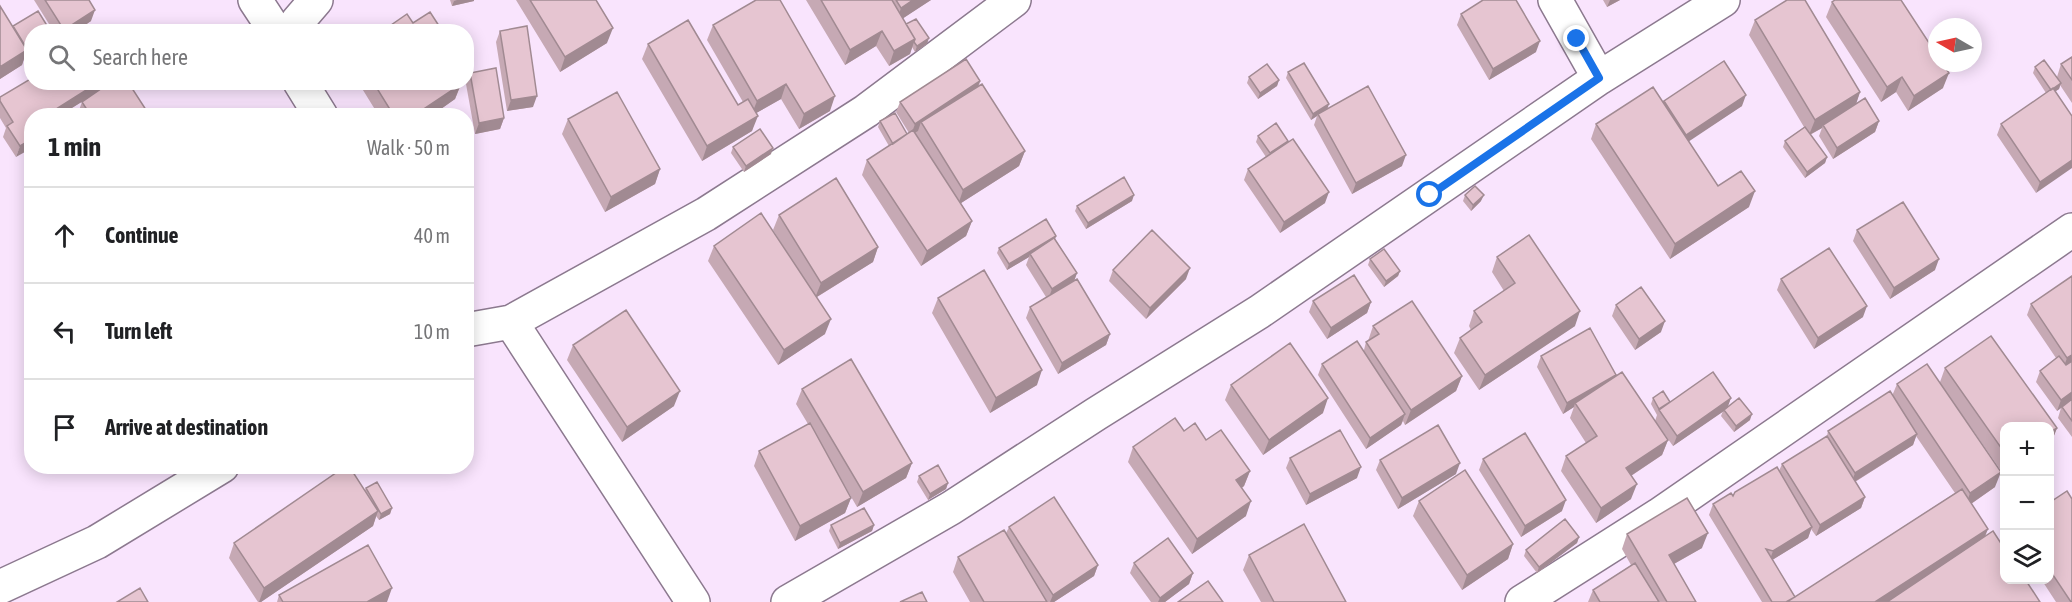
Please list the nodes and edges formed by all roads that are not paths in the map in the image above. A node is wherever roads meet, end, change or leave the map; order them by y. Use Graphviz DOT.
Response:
graph roads {
  1 [pos="255,0"];
  2 [pos="316,0"];
  3 [pos="1014,0"];
  4 [pos="1555,0"];
  5 [pos="1723,0"];
  6 [pos="271,24"];
  7 [pos="296,24"];
  8 [pos="1599,78"];
  9 [pos="305,90"];
  10 [pos="316,108"];
  11 [pos="2072,230"];
  12 [pos="511,322"];
  13 [pos="474,329"];
  14 [pos="209,474"];
  15 [pos="0,587"];
  16 [pos="693,602"];
  17 [pos="788,602"];
  18 [pos="1522,602"];
  1 -- 6 [label="street"];
  2 -- 7 [label="street"];
  3 -- 12 [label="street"];
  4 -- 8 [label="street"];
  5 -- 8 [label="street"];
  8 -- 17 [label="street"];
  9 -- 10 [label="street"];
  11 -- 18 [label="street"];
  12 -- 13 [label="street"];
  12 -- 16 [label="street"];
  14 -- 15 [label="street"];
}
